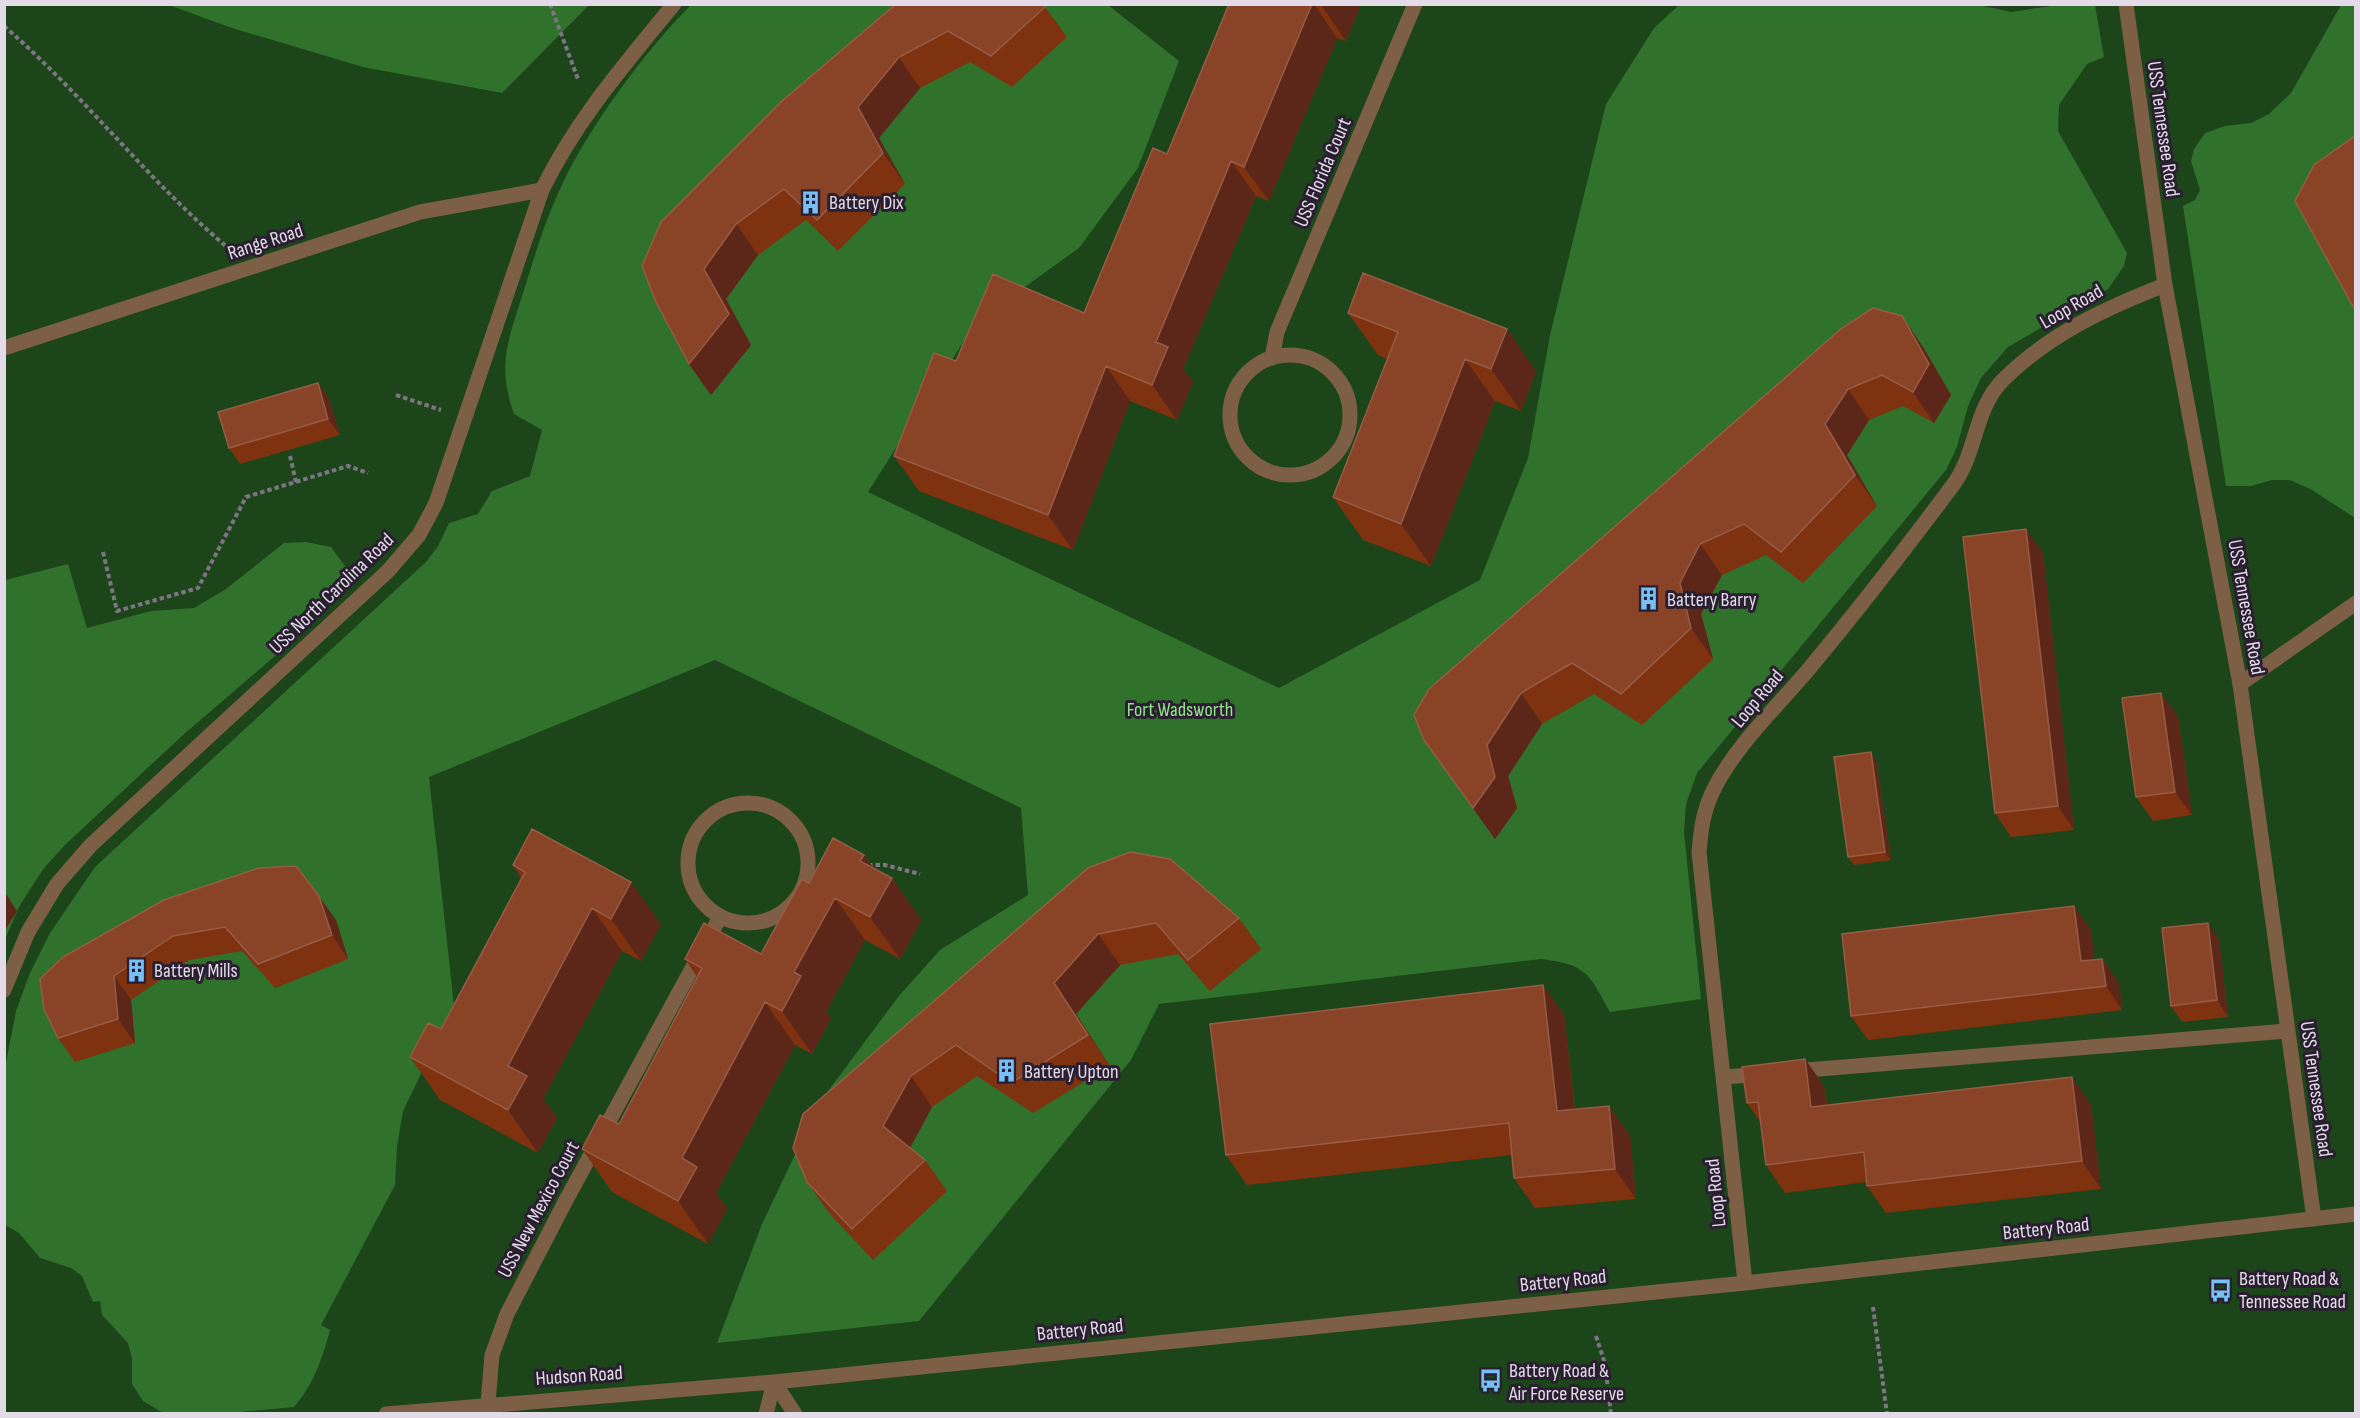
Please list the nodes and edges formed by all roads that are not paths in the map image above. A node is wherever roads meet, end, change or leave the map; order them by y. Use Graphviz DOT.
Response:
graph roads {
  1 [pos="674,4"];
  2 [pos="1415,4"];
  3 [pos="2127,4"];
  4 [pos="542,190"];
  5 [pos="2165,285"];
  6 [pos="4,348"];
  7 [pos="1272,358"];
  8 [pos="2355,603"];
  9 [pos="2240,684"];
  10 [pos="720,917"];
  11 [pos="4,990"];
  12 [pos="2287,1031"];
  13 [pos="1724,1077"];
  14 [pos="2355,1215"];
  15 [pos="2314,1219"];
  16 [pos="1745,1283"];
  17 [pos="774,1382"];
  18 [pos="488,1403"];
  19 [pos="386,1413"];
  20 [pos="766,1413"];
  21 [pos="795,1413"];
  1 -- 4 [label="street, USS North Carolina Road"];
  2 -- 7 [label="street, USS Florida Court"];
  3 -- 5 [label="street, USS Tennessee Road"];
  4 -- 6 [label="street, Range Road"];
  4 -- 11 [label="street, USS North Carolina Road"];
  5 -- 9 [label="street, USS Tennessee Road"];
  5 -- 13 [label="street, Loop Road"];
  7 -- 7 [label="street"];
  8 -- 9 [label="street"];
  9 -- 12 [label="street, USS Tennessee Road"];
  10 -- 10 [label="street"];
  10 -- 18 [label="street, USS New Mexico Court"];
  12 -- 13 [label="street"];
  12 -- 15 [label="street, USS Tennessee Road"];
  13 -- 16 [label="street, Loop Road"];
  14 -- 15 [label="street, Battery Road"];
  15 -- 16 [label="street, Battery Road"];
  16 -- 17 [label="street, Battery Road"];
  17 -- 18 [label="street, Hudson Road"];
  17 -- 20 [label="street"];
  17 -- 21 [label="street"];
  18 -- 19 [label="street, Hudson Road"];
}
